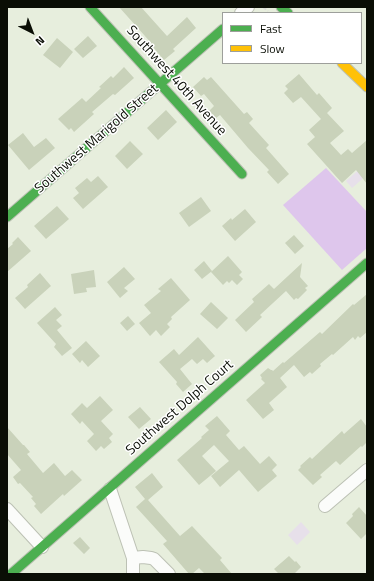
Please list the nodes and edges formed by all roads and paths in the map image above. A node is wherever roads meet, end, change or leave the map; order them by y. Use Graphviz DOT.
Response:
graph roads {
  1 [pos="90,7"];
  2 [pos="222,30"];
  3 [pos="343,64"];
  4 [pos="160,84"];
  5 [pos="367,87"];
  6 [pos="242,174"];
  7 [pos="7,217"];
  8 [pos="367,263"];
  9 [pos="367,470"];
  10 [pos="110,489"];
  11 [pos="325,506"];
  12 [pos="7,509"];
  13 [pos="42,547"];
  14 [pos="133,558"];
  15 [pos="11,574"];
  16 [pos="133,574"];
  17 [pos="169,574"];
  1 -- 4 [label="street, Southwest 40th Avenue"];
  2 -- 4 [label="street, Southwest Marigold Street"];
  3 -- 5 [label="street"];
  4 -- 6 [label="street, Southwest 40th Avenue"];
  4 -- 7 [label="street, Southwest Marigold Street"];
  8 -- 10 [label="street, Southwest Dolph Court"];
  9 -- 11 [label="street"];
  10 -- 13 [label="street, Southwest Dolph Court"];
  10 -- 14 [label="street"];
  12 -- 13 [label="street"];
  13 -- 15 [label="street, Southwest Dolph Court"];
  14 -- 16 [label="street"];
  14 -- 17 [label="street"];
}
